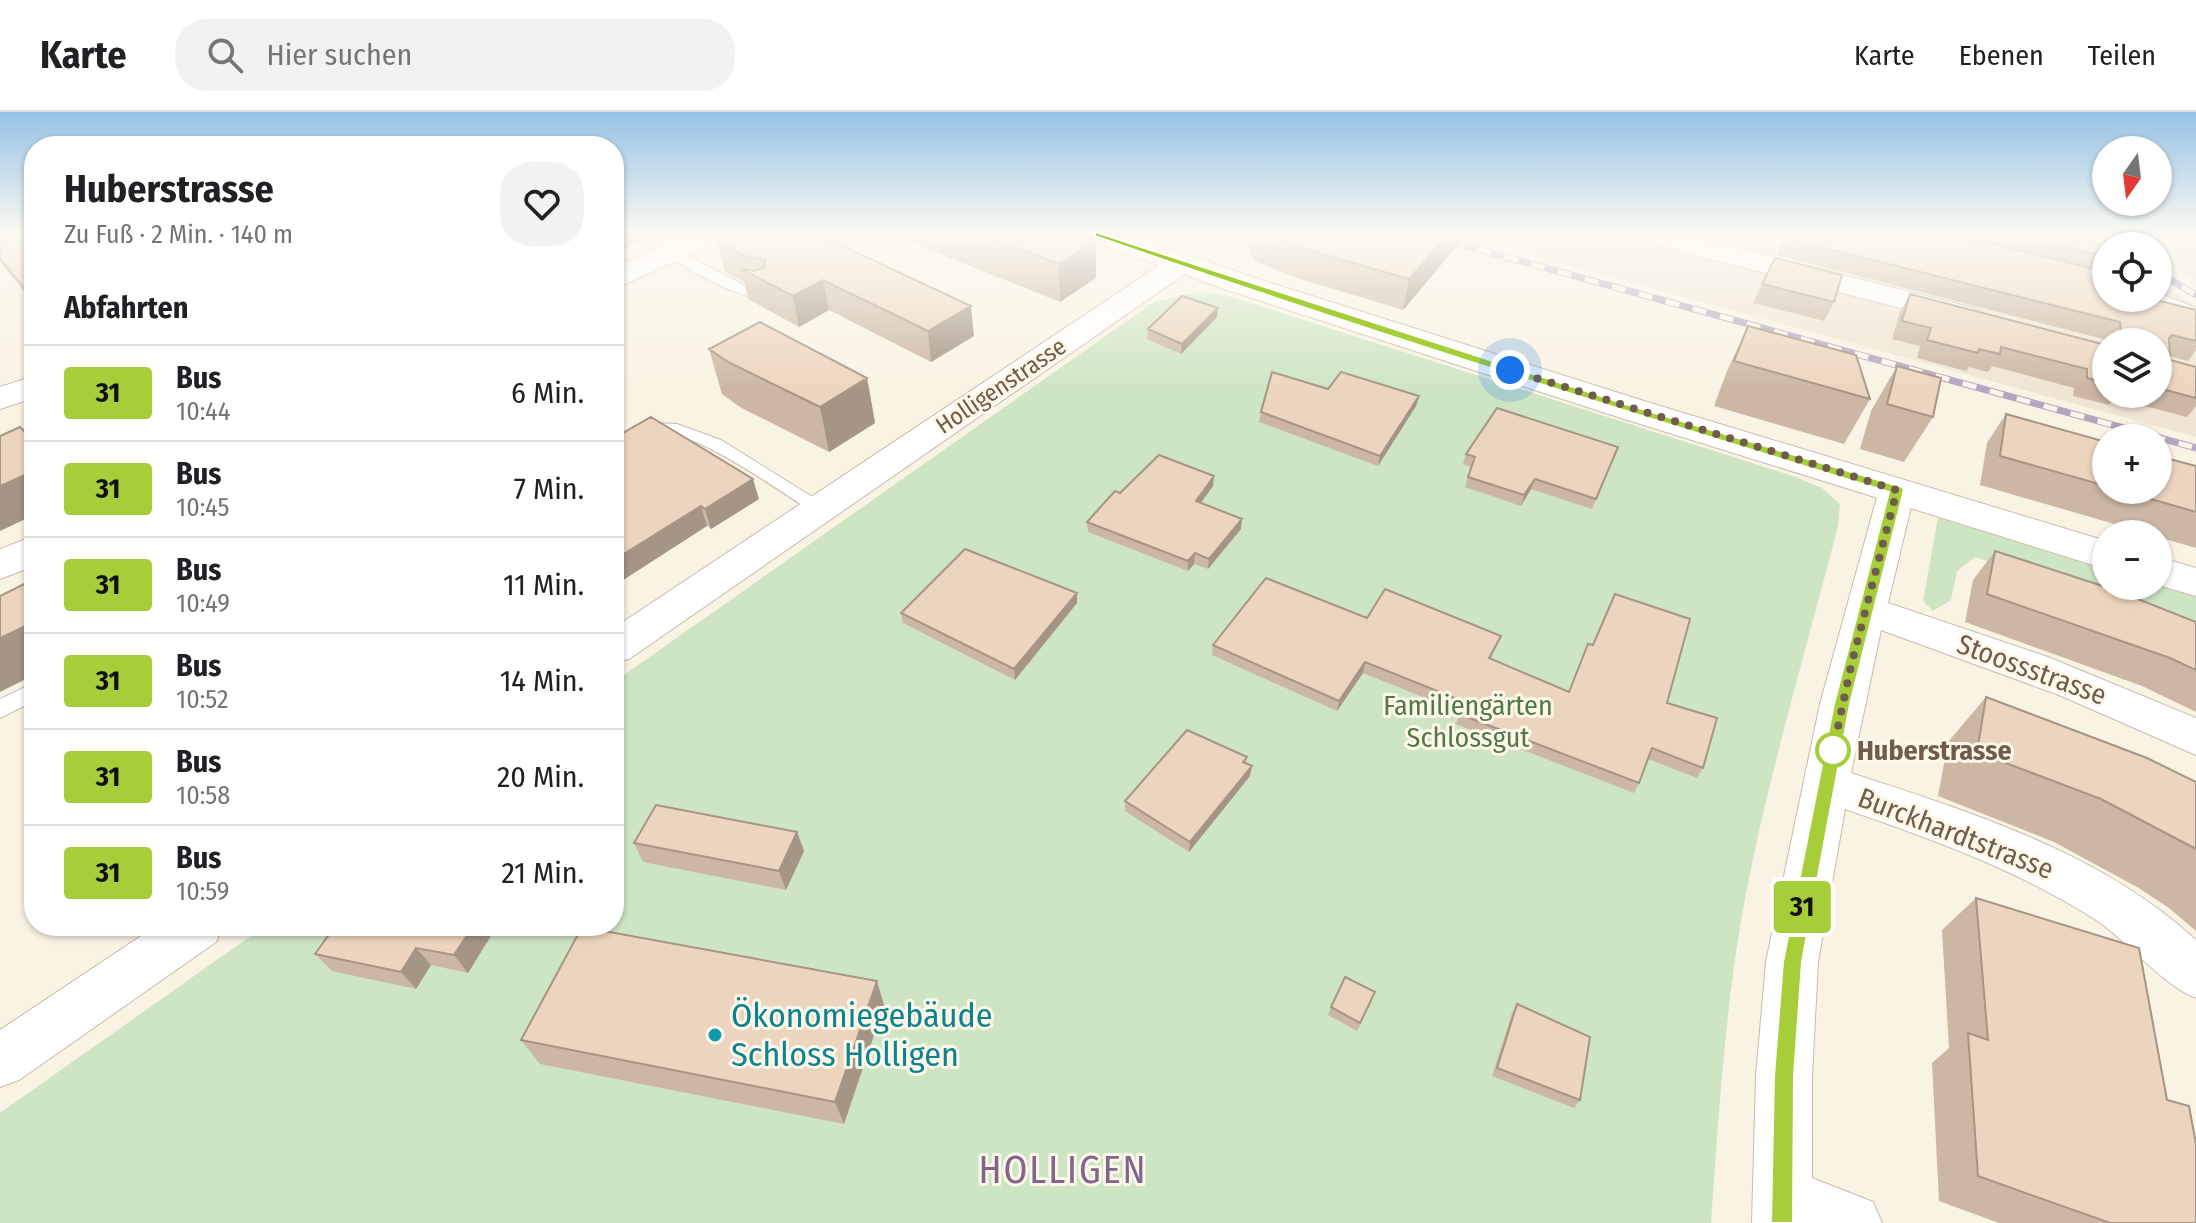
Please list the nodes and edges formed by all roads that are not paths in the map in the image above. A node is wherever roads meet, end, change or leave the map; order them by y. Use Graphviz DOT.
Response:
graph roads {
  1 [pos="739,286"];
  2 [pos="759,286"];
  3 [pos="1148,286"];
  4 [pos="1252,286"];
  5 [pos="1848,286"];
  6 [pos="2172,304"];
  7 [pos="2196,314"];
  8 [pos="1983,321"];
  9 [pos="24,390"];
  10 [pos="0,399"];
  11 [pos="624,442"];
  12 [pos="1897,490"];
  13 [pos="820,508"];
  14 [pos="2092,551"];
  15 [pos="24,554"];
  16 [pos="0,565"];
  17 [pos="2172,575"];
  18 [pos="2196,582"];
  19 [pos="1865,610"];
  20 [pos="624,641"];
  21 [pos="24,696"];
  22 [pos="0,709"];
  23 [pos="2196,738"];
  24 [pos="1828,784"];
  25 [pos="183,936"];
  26 [pos="2196,974"];
  27 [pos="0,1061"];
  28 [pos="1782,1210"];
  29 [pos="1852,1223"];
  1 -- 2 [label="lane"];
  3 -- 13 [label="street, Holligenstrasse"];
  4 -- 12 [label="main road"];
  5 -- 8 [label="street"];
  6 -- 7 [label="lane"];
  9 -- 10 [label="street"];
  11 -- 13 [label="lane"];
  12 -- 14 [label="main road"];
  12 -- 19 [label="street"];
  13 -- 20 [label="street, Holligenstrasse"];
  15 -- 16 [label="main road"];
  17 -- 18 [label="main road"];
  19 -- 23 [label="street, Stoossstrasse"];
  19 -- 24 [label="street"];
  21 -- 22 [label="lane"];
  24 -- 26 [label="street, Burckhardtstrasse"];
  24 -- 28 [label="street"];
  25 -- 27 [label="street"];
  28 -- 29 [label="street"];
}
